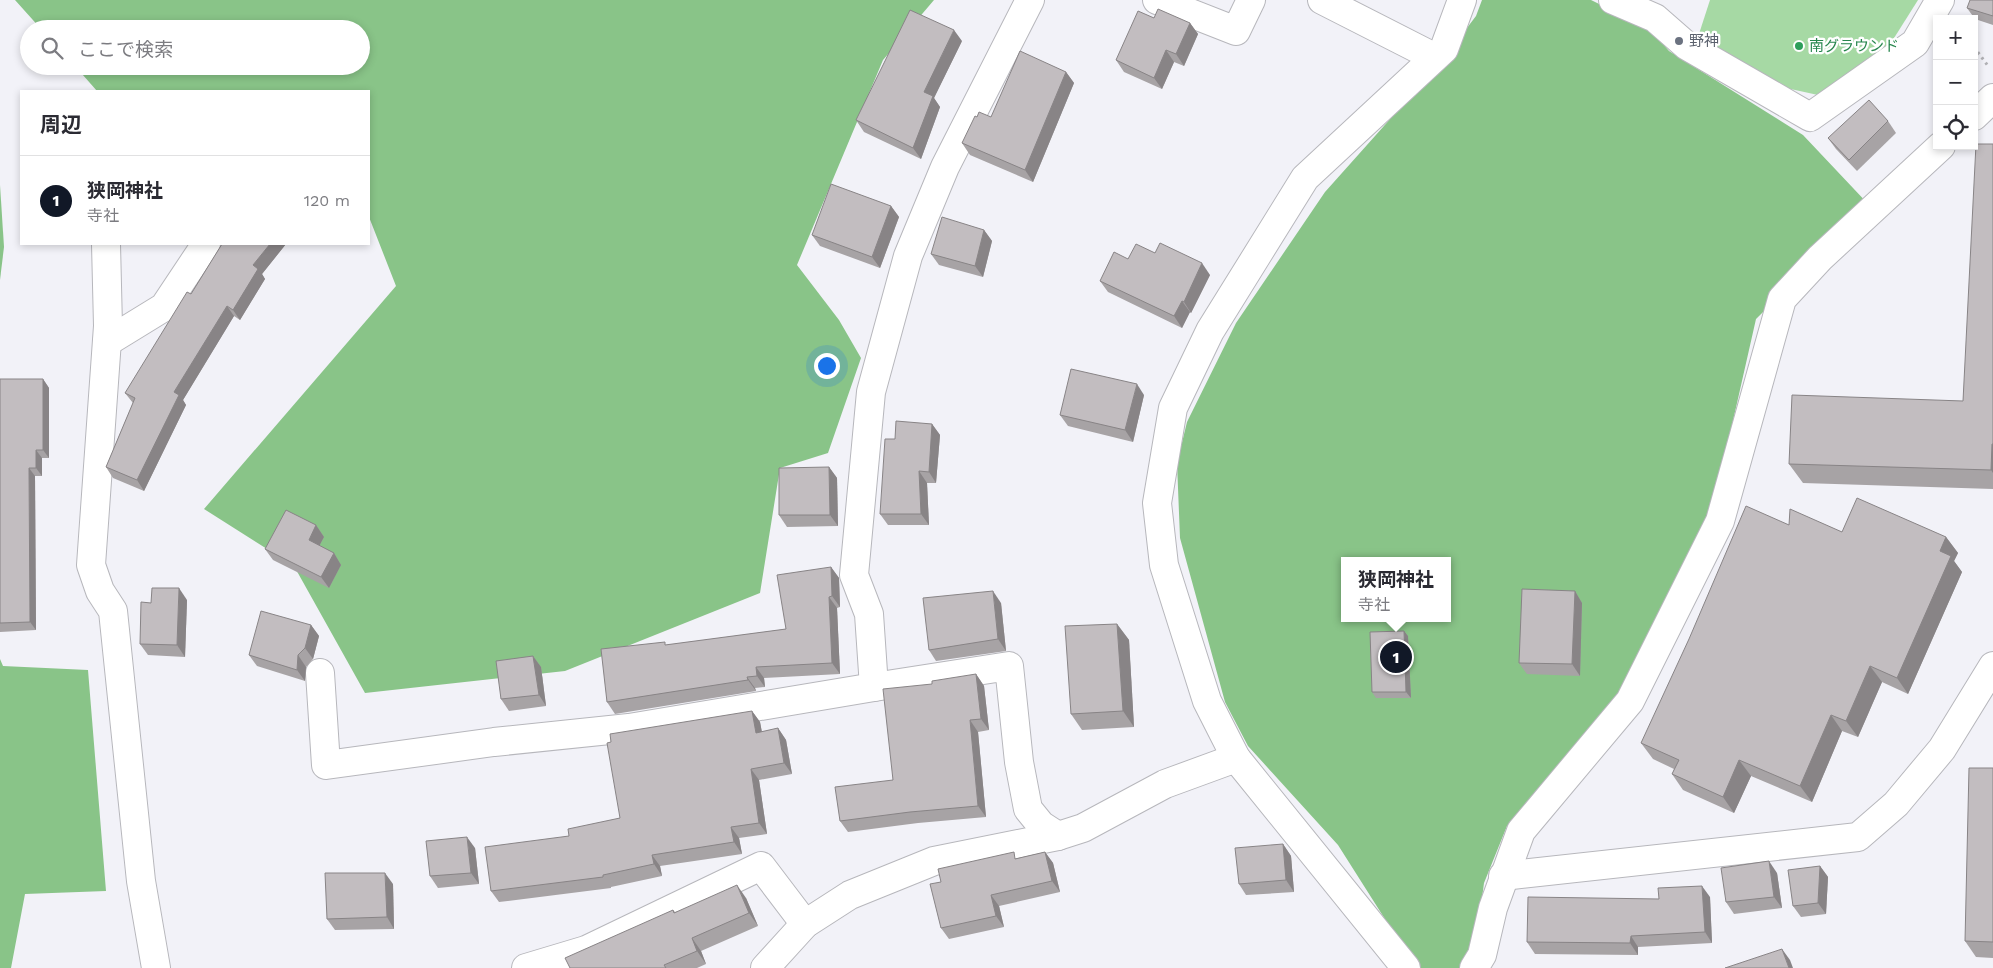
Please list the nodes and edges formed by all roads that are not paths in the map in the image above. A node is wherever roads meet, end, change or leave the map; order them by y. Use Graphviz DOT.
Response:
graph roads {
  1 [pos="1030,0"];
  2 [pos="1157,0"];
  3 [pos="1251,0"];
  4 [pos="1322,0"];
  5 [pos="1462,0"];
  6 [pos="1613,0"];
  7 [pos="1940,0"];
  8 [pos="1434,57"];
  9 [pos="1993,98"];
  10 [pos="1978,112"];
  11 [pos="1937,150"];
  12 [pos="106,245"];
  13 [pos="205,245"];
  14 [pos="107,342"];
  15 [pos="1993,666"];
  16 [pos="320,673"];
  17 [pos="874,687"];
  18 [pos="1236,758"];
  19 [pos="1058,836"];
  20 [pos="1504,876"];
  21 [pos="805,924"];
  22 [pos="156,968"];
  23 [pos="526,968"];
  24 [pos="764,968"];
  25 [pos="1406,968"];
  26 [pos="1474,968"];
  1 -- 17 [label="street"];
  2 -- 3 [label="street"];
  4 -- 8 [label="street"];
  5 -- 8 [label="street"];
  6 -- 7 [label="street"];
  8 -- 18 [label="street"];
  9 -- 10 [label="street"];
  11 -- 20 [label="street"];
  12 -- 14 [label="street"];
  13 -- 14 [label="street"];
  14 -- 22 [label="street"];
  15 -- 20 [label="street"];
  16 -- 17 [label="street"];
  17 -- 19 [label="street"];
  18 -- 19 [label="street"];
  18 -- 25 [label="street"];
  19 -- 21 [label="street"];
  20 -- 26 [label="street"];
  21 -- 23 [label="street"];
  21 -- 24 [label="street"];
}
